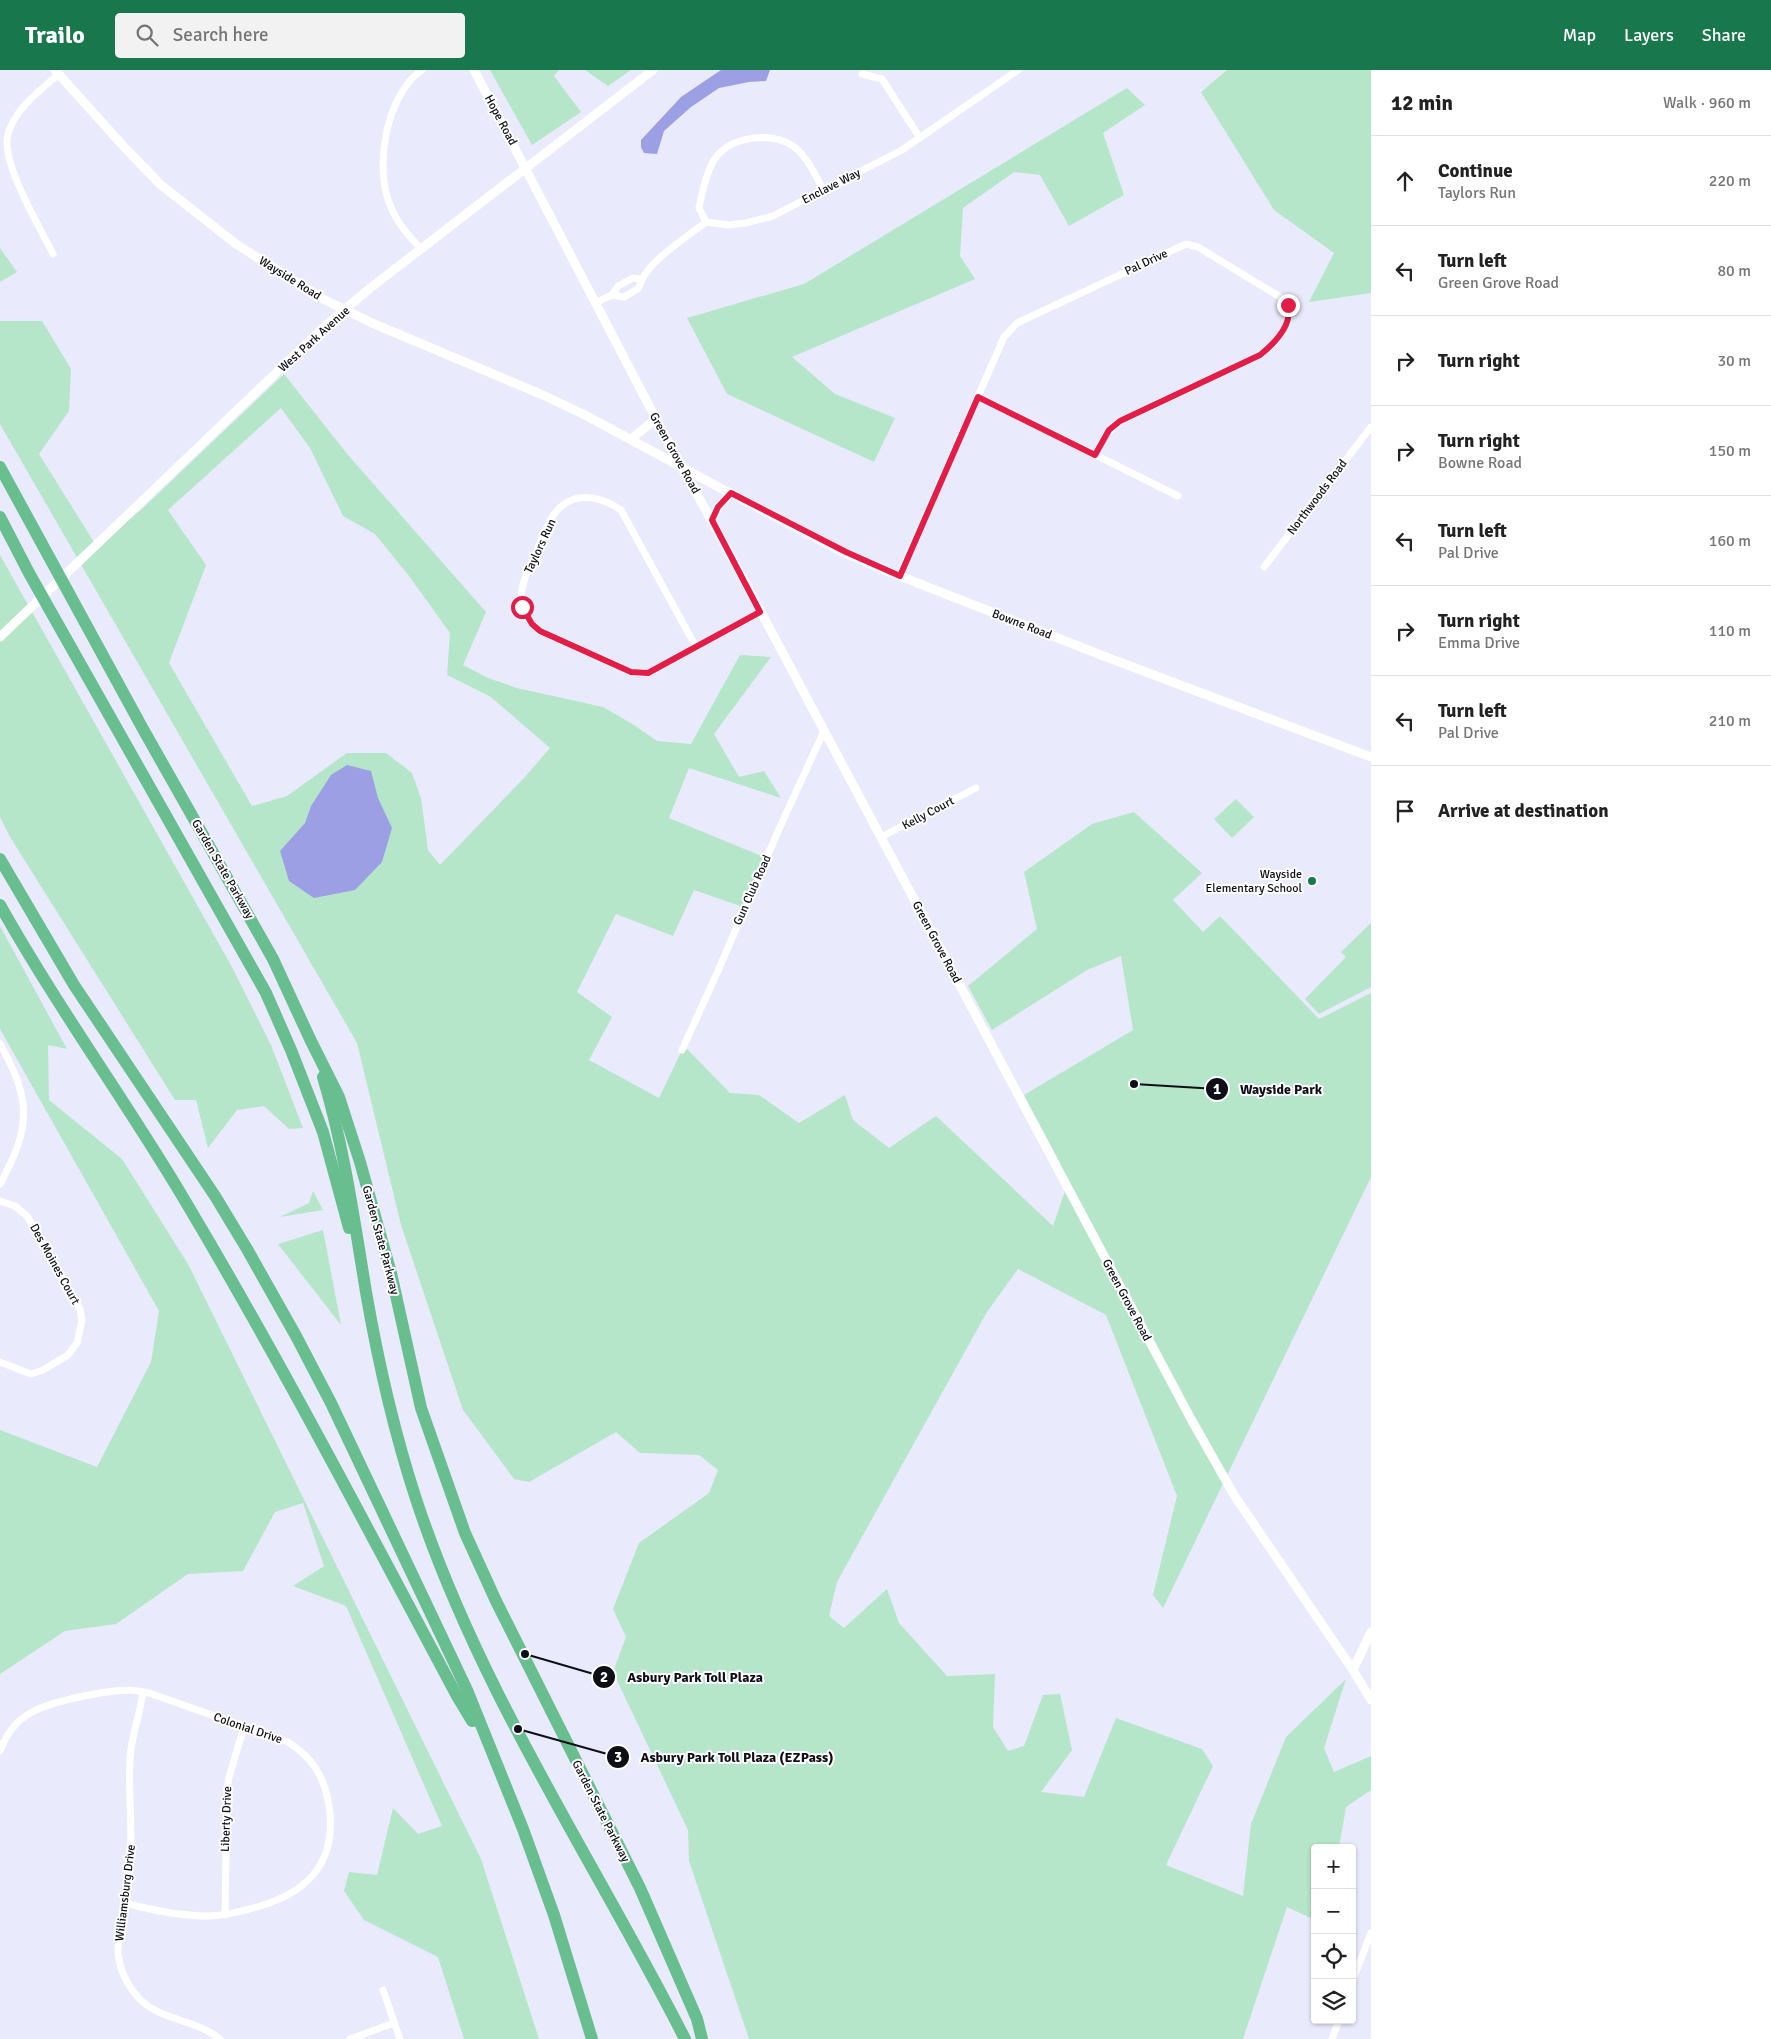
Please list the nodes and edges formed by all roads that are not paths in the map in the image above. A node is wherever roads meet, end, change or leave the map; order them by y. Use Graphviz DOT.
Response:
graph roads {
  1 [pos="422,70"];
  2 [pos="474,70"];
  3 [pos="653,70"];
  4 [pos="1018,70"];
  5 [pos="57,72"];
  6 [pos="1009,72"];
  7 [pos="862,74"];
  8 [pos="920,138"];
  9 [pos="527,169"];
  10 [pos="824,190"];
  11 [pos="706,222"];
  12 [pos="422,249"];
  13 [pos="53,254"];
  14 [pos="641,279"];
  15 [pos="612,295"];
  16 [pos="597,302"];
  17 [pos="345,310"];
  18 [pos="978,397"];
  19 [pos="656,419"];
  20 [pos="1371,427"];
  21 [pos="631,439"];
  22 [pos="1095,455"];
  23 [pos="0,467"];
  24 [pos="683,467"];
  25 [pos="731,493"];
  26 [pos="1178,496"];
  27 [pos="0,517"];
  28 [pos="712,520"];
  29 [pos="1264,567"];
  30 [pos="900,576"];
  31 [pos="760,612"];
  32 [pos="0,637"];
  33 [pos="696,647"];
  34 [pos="824,731"];
  35 [pos="1371,757"];
  36 [pos="976,788"];
  37 [pos="881,837"];
  38 [pos="0,859"];
  39 [pos="0,905"];
  40 [pos="310,1039"];
  41 [pos="0,1044"];
  42 [pos="682,1050"];
  43 [pos="0,1184"];
  44 [pos="0,1201"];
  45 [pos="366,1294"];
  46 [pos="0,1362"];
  47 [pos="1371,1632"];
  48 [pos="1353,1670"];
  49 [pos="143,1692"];
  50 [pos="1371,1700"];
  51 [pos="244,1726"];
  52 [pos="488,1746"];
  53 [pos="0,1751"];
  54 [pos="125,1904"];
  55 [pos="225,1915"];
  56 [pos="1371,1933"];
  57 [pos="1353,1979"];
  58 [pos="383,1990"];
  59 [pos="394,2023"];
  60 [pos="1338,2024"];
  61 [pos="220,2039"];
  62 [pos="350,2039"];
  63 [pos="400,2039"];
  64 [pos="592,2039"];
  65 [pos="685,2039"];
  66 [pos="702,2039"];
  67 [pos="1332,2039"];
  1 -- 12 [label="street"];
  2 -- 9 [label="street, Hope Road"];
  3 -- 9 [label="street, West Park Avenue"];
  4 -- 6 [label="street, Enclave Way"];
  5 -- 13 [label="street"];
  5 -- 17 [label="street, Wayside Road"];
  6 -- 8 [label="street, Enclave Way"];
  7 -- 8 [label="street"];
  8 -- 10 [label="street, Enclave Way"];
  9 -- 12 [label="street, West Park Avenue"];
  9 -- 16 [label="street, Green Grove Road"];
  10 -- 11 [label="street, Enclave Way"];
  10 -- 11 [label="street"];
  11 -- 14 [label="street"];
  12 -- 17 [label="street, West Park Avenue"];
  14 -- 15 [label="street"];
  14 -- 15 [label="street"];
  15 -- 16 [label="street"];
  16 -- 19 [label="street, Green Grove Road"];
  17 -- 21 [label="street, Wayside Road"];
  17 -- 32 [label="street, West Park Avenue"];
  18 -- 22 [label="street"];
  18 -- 22 [label="street, Pal Drive"];
  18 -- 30 [label="street, Pal Drive"];
  19 -- 21 [label="street"];
  19 -- 24 [label="street, Green Grove Road"];
  20 -- 29 [label="street, Northwoods Road"];
  21 -- 24 [label="street, Wayside Road"];
  22 -- 26 [label="street"];
  23 -- 40 [label="highway, Garden State Parkway"];
  24 -- 25 [label="street, Bowne Road"];
  24 -- 28 [label="street, Green Grove Road"];
  25 -- 28 [label="street"];
  25 -- 30 [label="street, Bowne Road"];
  27 -- 45 [label="highway, Garden State Parkway"];
  28 -- 31 [label="street, Green Grove Road"];
  30 -- 35 [label="street, Bowne Road"];
  31 -- 33 [label="street, Taylors Run"];
  31 -- 34 [label="street, Green Grove Road"];
  33 -- 33 [label="street, Taylors Run"];
  34 -- 37 [label="street, Green Grove Road"];
  34 -- 42 [label="street, Gun Club Road"];
  36 -- 37 [label="street, Kelly Court"];
  37 -- 48 [label="street, Green Grove Road"];
  38 -- 52 [label="highway"];
  39 -- 52 [label="highway"];
  40 -- 45 [label="highway"];
  40 -- 66 [label="highway, Garden State Parkway"];
  41 -- 43 [label="street"];
  44 -- 46 [label="street, Des Moines Court"];
  45 -- 65 [label="highway"];
  47 -- 48 [label="street"];
  48 -- 50 [label="street, Green Grove Road"];
  49 -- 51 [label="street, Colonial Drive"];
  49 -- 53 [label="street, Colonial Drive"];
  49 -- 54 [label="street, Williamsburg Drive"];
  51 -- 55 [label="street, Liberty Drive"];
  51 -- 55 [label="street, Colonial Drive"];
  52 -- 64 [label="highway"];
  54 -- 55 [label="street, Colonial Drive"];
  54 -- 61 [label="street, Williamsburg Drive"];
  56 -- 57 [label="street"];
  58 -- 59 [label="street"];
  59 -- 62 [label="street"];
  59 -- 63 [label="street"];
  60 -- 67 [label="street"];
}
